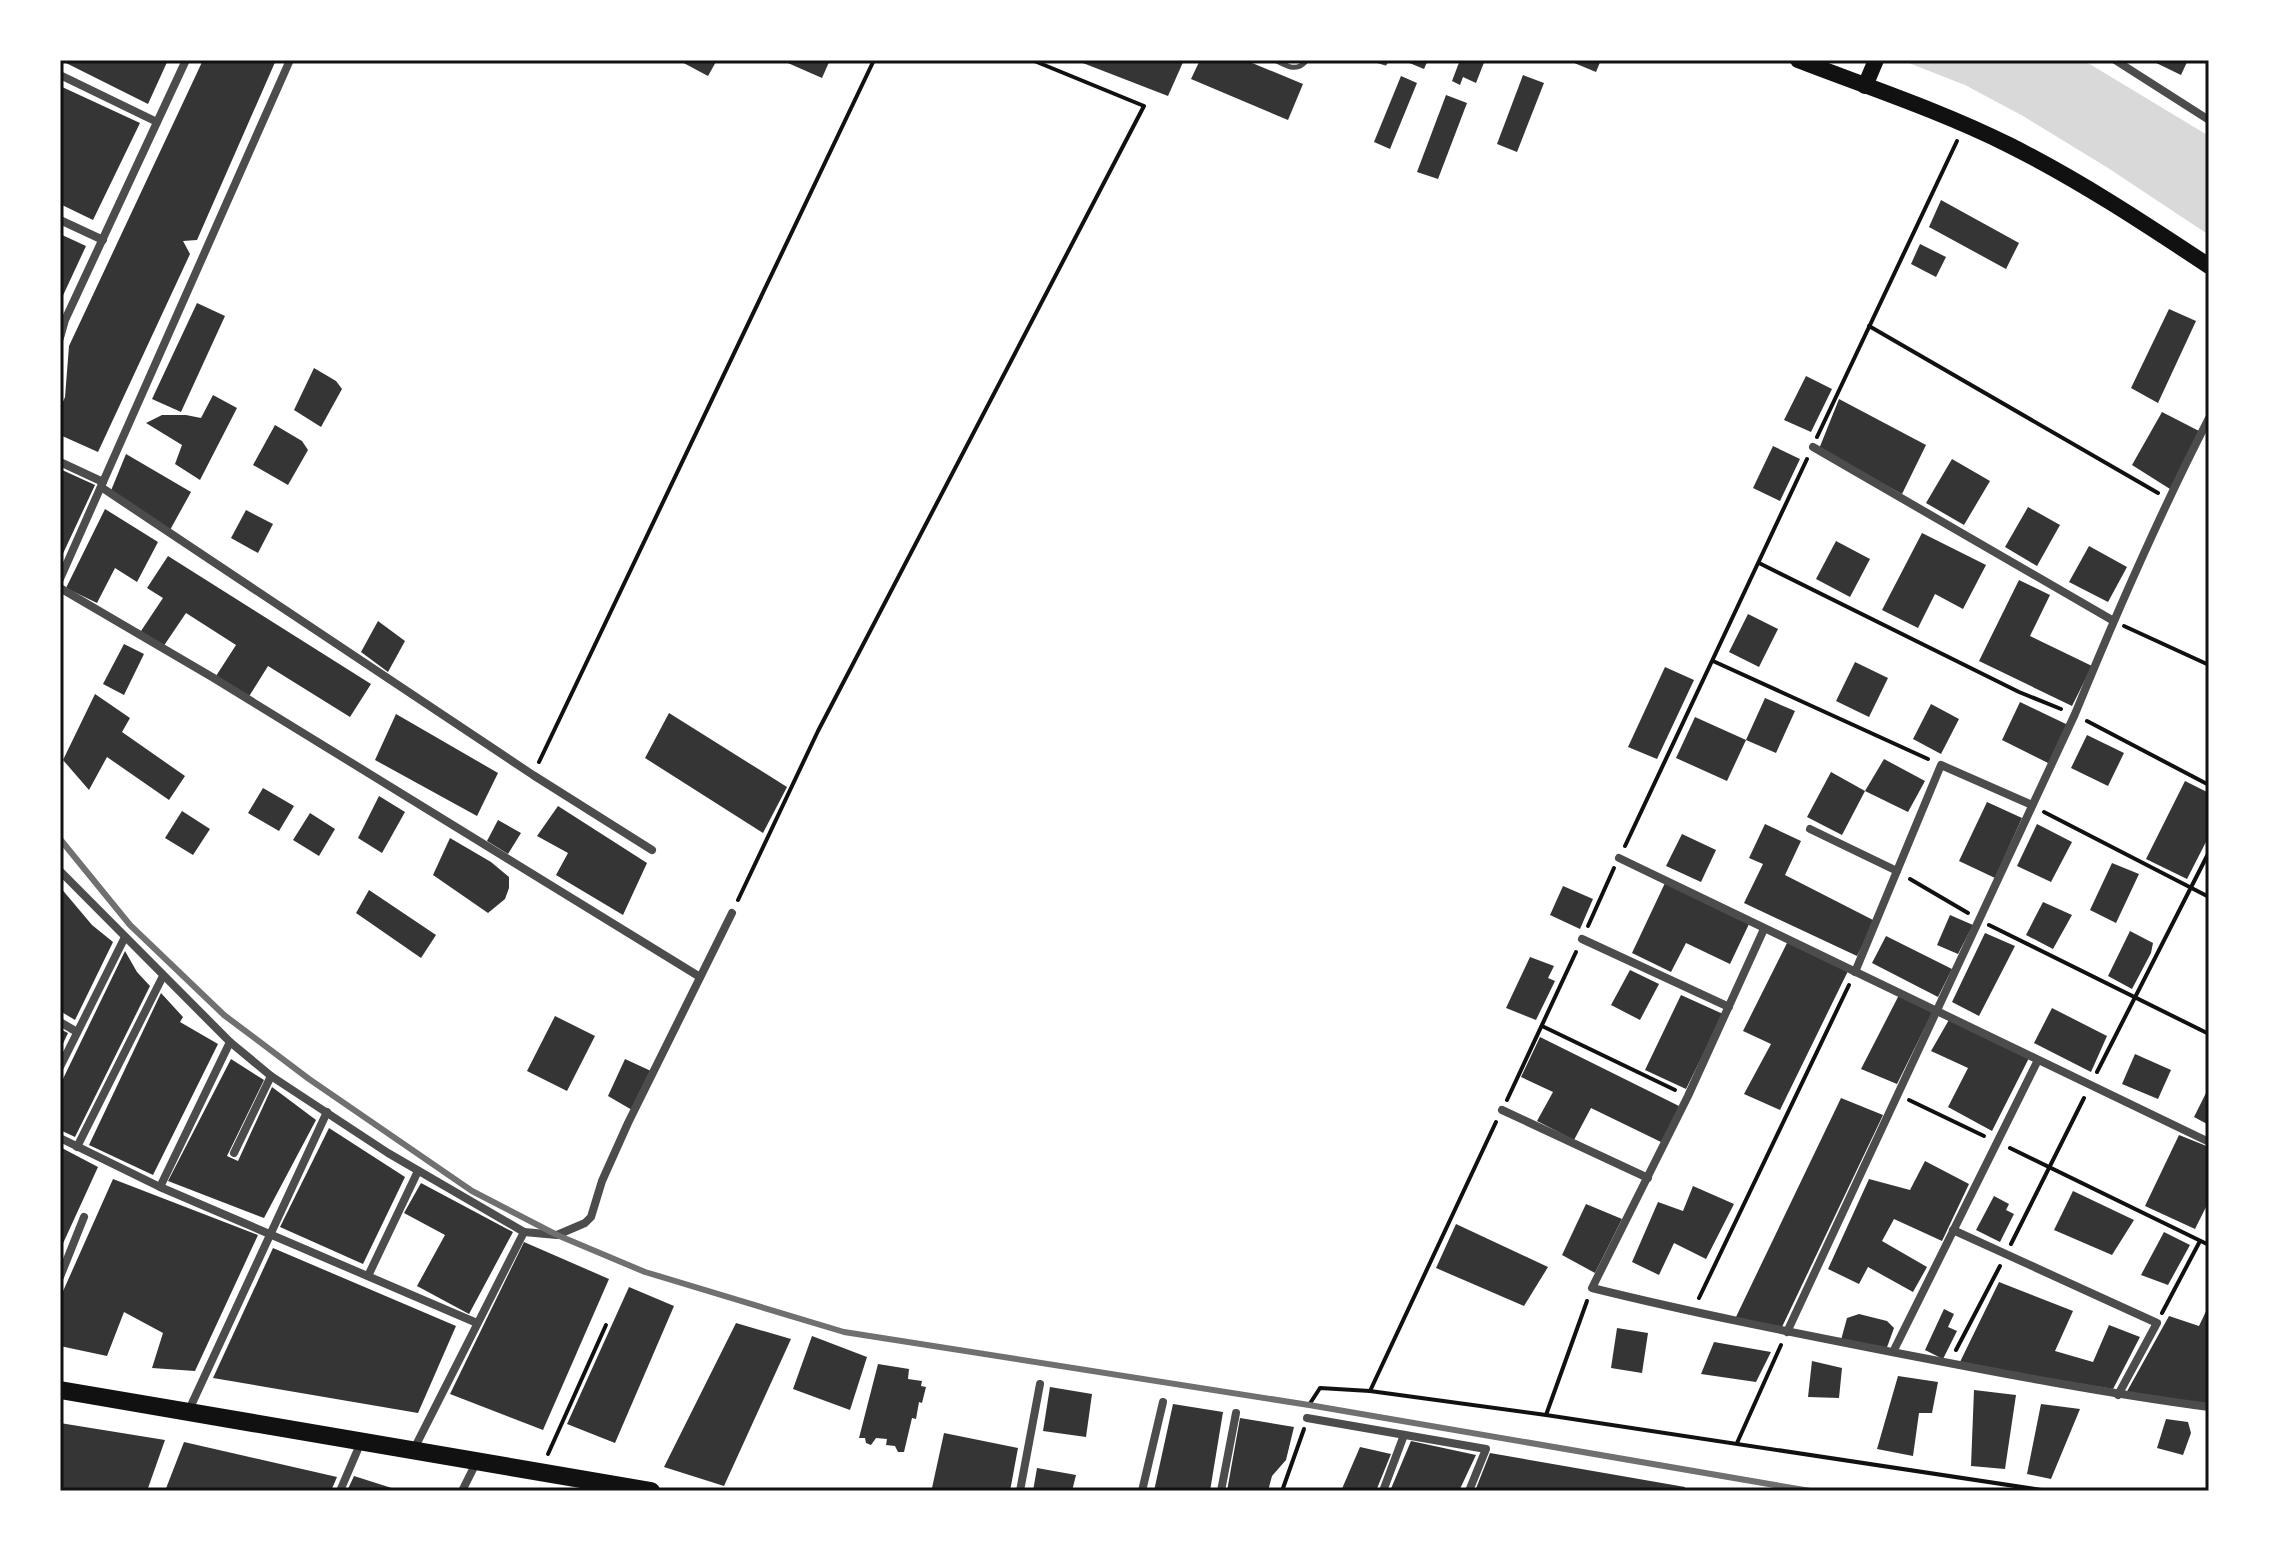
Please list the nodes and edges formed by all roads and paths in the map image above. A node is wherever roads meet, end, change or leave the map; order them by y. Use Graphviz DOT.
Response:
graph roads {
  1 [pos="186,60"];
  2 [pos="290,60"];
  3 [pos="874,60"];
  4 [pos="1032,60"];
  5 [pos="1275,60"];
  6 [pos="1307,60"];
  7 [pos="1376,60"];
  8 [pos="1798,60"];
  9 [pos="2115,60"];
  10 [pos="1385,63"];
  11 [pos="1875,63"];
  12 [pos="60,75"];
  13 [pos="1865,86"];
  14 [pos="2209,120"];
  15 [pos="157,122"];
  16 [pos="1965,124"];
  17 [pos="60,220"];
  18 [pos="103,240"];
  19 [pos="2209,266"];
  20 [pos="1869,326"];
  21 [pos="60,338"];
  22 [pos="2209,418"];
  23 [pos="1813,447"];
  24 [pos="60,462"];
  25 [pos="102,485"];
  26 [pos="2167,498"];
  27 [pos="1759,562"];
  28 [pos="60,579"];
  29 [pos="60,588"];
  30 [pos="2112,620"];
  31 [pos="1713,661"];
  32 [pos="2209,665"];
  33 [pos="2075,714"];
  34 [pos="1941,765"];
  35 [pos="533,775"];
  36 [pos="2209,785"];
  37 [pos="2032,805"];
  38 [pos="1810,829"];
  39 [pos="652,850"];
  40 [pos="2209,852"];
  41 [pos="1619,858"];
  42 [pos="60,871"];
  43 [pos="1897,871"];
  44 [pos="2190,889"];
  45 [pos="2209,897"];
  46 [pos="732,913"];
  47 [pos="1980,920"];
  48 [pos="1764,929"];
  49 [pos="125,937"];
  50 [pos="1582,939"];
  51 [pos="1855,972"];
  52 [pos="163,976"];
  53 [pos="700,977"];
  54 [pos="2135,998"];
  55 [pos="1729,1007"];
  56 [pos="1936,1011"];
  57 [pos="60,1022"];
  58 [pos="1541,1026"];
  59 [pos="77,1032"];
  60 [pos="2209,1034"];
  61 [pos="230,1042"];
  62 [pos="2038,1060"];
  63 [pos="60,1067"];
  64 [pos="271,1076"];
  65 [pos="2090,1086"];
  66 [pos="1896,1094"];
  67 [pos="1688,1096"];
  68 [pos="1502,1110"];
  69 [pos="327,1112"];
  70 [pos="60,1138"];
  71 [pos="1996,1142"];
  72 [pos="2209,1142"];
  73 [pos="77,1147"];
  74 [pos="234,1153"];
  75 [pos="2048,1167"];
  76 [pos="418,1171"];
  77 [pos="1648,1178"];
  78 [pos="160,1187"];
  79 [pos="84,1217"];
  80 [pos="1953,1230"];
  81 [pos="524,1232"];
  82 [pos="270,1234"];
  83 [pos="2200,1241"];
  84 [pos="2209,1245"];
  85 [pos="2005,1254"];
  86 [pos="368,1276"];
  87 [pos="60,1277"];
  88 [pos="1592,1288"];
  89 [pos="1692,1312"];
  90 [pos="477,1323"];
  91 [pos="2157,1323"];
  92 [pos="606,1325"];
  93 [pos="1787,1332"];
  94 [pos="1893,1352"];
  95 [pos="1949,1363"];
  96 [pos="1040,1384"];
  97 [pos="60,1390"];
  98 [pos="1370,1391"];
  99 [pos="2118,1395"];
  100 [pos="1163,1402"];
  101 [pos="2209,1407"];
  102 [pos="188,1412"];
  103 [pos="1236,1413"];
  104 [pos="1546,1415"];
  105 [pos="1307,1418"];
  106 [pos="1404,1435"];
  107 [pos="361,1441"];
  108 [pos="1736,1444"];
  109 [pos="414,1450"];
  110 [pos="477,1461"];
  111 [pos="540,1472"];
  112 [pos="577,1484"];
  113 [pos="340,1491"];
  114 [pos="462,1491"];
  115 [pos="651,1491"];
  116 [pos="1020,1491"];
  117 [pos="1142,1491"];
  118 [pos="1221,1491"];
  119 [pos="1282,1491"];
  120 [pos="1383,1491"];
  121 [pos="1469,1491"];
  122 [pos="2048,1491"];
  1 -- 15 [label="street"];
  2 -- 25 [label="street"];
  3 -- 35 [label="path"];
  4 -- 46 [label="path"];
  5 -- 6 [label="lane"];
  7 -- 10 [label="lane"];
  8 -- 13 [label="main road"];
  9 -- 14 [label="street"];
  11 -- 13 [label="main road"];
  12 -- 15 [label="street"];
  13 -- 16 [label="main road"];
  15 -- 18 [label="street"];
  16 -- 19 [label="main road"];
  16 -- 20 [label="path"];
  17 -- 18 [label="street"];
  18 -- 21 [label="street"];
  20 -- 23 [label="path"];
  20 -- 26 [label="path"];
  22 -- 26 [label="street"];
  23 -- 27 [label="path"];
  23 -- 30 [label="street"];
  24 -- 25 [label="street"];
  25 -- 28 [label="street"];
  25 -- 35 [label="street"];
  26 -- 30 [label="street"];
  27 -- 31 [label="path"];
  27 -- 33 [label="path"];
  29 -- 53 [label="street"];
  30 -- 32 [label="path"];
  30 -- 33 [label="street"];
  31 -- 34 [label="path"];
  31 -- 41 [label="path"];
  33 -- 36 [label="path"];
  33 -- 37 [label="street"];
  34 -- 37 [label="street"];
  34 -- 43 [label="street"];
  35 -- 39 [label="street"];
  37 -- 44 [label="path"];
  37 -- 47 [label="street"];
  38 -- 43 [label="street"];
  40 -- 44 [label="path"];
  41 -- 48 [label="street"];
  41 -- 50 [label="path"];
  42 -- 49 [label="street"];
  43 -- 47 [label="path"];
  43 -- 51 [label="street"];
  44 -- 45 [label="path"];
  44 -- 54 [label="path"];
  46 -- 53 [label="street"];
  47 -- 54 [label="path"];
  47 -- 56 [label="street"];
  48 -- 51 [label="street"];
  48 -- 55 [label="street"];
  49 -- 52 [label="street"];
  49 -- 59 [label="street"];
  50 -- 55 [label="street"];
  50 -- 58 [label="path"];
  51 -- 56 [label="street"];
  51 -- 89 [label="path"];
  52 -- 61 [label="street"];
  52 -- 73 [label="street"];
  53 -- 81 [label="street"];
  54 -- 60 [label="path"];
  54 -- 65 [label="path"];
  55 -- 67 [label="street"];
  56 -- 62 [label="street"];
  56 -- 66 [label="street"];
  57 -- 59 [label="street"];
  58 -- 67 [label="path"];
  58 -- 68 [label="path"];
  59 -- 63 [label="street"];
  61 -- 64 [label="street"];
  61 -- 78 [label="street"];
  62 -- 65 [label="street"];
  62 -- 71 [label="street"];
  64 -- 69 [label="street"];
  64 -- 74 [label="street"];
  65 -- 72 [label="street"];
  65 -- 75 [label="path"];
  66 -- 71 [label="path"];
  66 -- 93 [label="street"];
  67 -- 77 [label="street"];
  68 -- 77 [label="street"];
  68 -- 98 [label="path"];
  69 -- 76 [label="street"];
  69 -- 82 [label="street"];
  70 -- 73 [label="street"];
  71 -- 75 [label="path"];
  71 -- 80 [label="street"];
  73 -- 78 [label="street"];
  75 -- 83 [label="path"];
  75 -- 85 [label="path"];
  76 -- 81 [label="street"];
  76 -- 86 [label="street"];
  77 -- 88 [label="street"];
  78 -- 82 [label="street"];
  79 -- 87 [label="street"];
  80 -- 85 [label="street"];
  80 -- 94 [label="street"];
  81 -- 90 [label="street"];
  82 -- 86 [label="street"];
  82 -- 102 [label="street"];
  83 -- 84 [label="path"];
  83 -- 91 [label="path"];
  85 -- 91 [label="street"];
  85 -- 95 [label="path"];
  86 -- 90 [label="street"];
  88 -- 89 [label="street"];
  88 -- 104 [label="path"];
  89 -- 93 [label="street"];
  90 -- 109 [label="street"];
  91 -- 99 [label="street"];
  92 -- 111 [label="path"];
  93 -- 94 [label="street"];
  93 -- 108 [label="path"];
  94 -- 95 [label="street"];
  95 -- 99 [label="street"];
  96 -- 116 [label="street"];
  97 -- 102 [label="main road"];
  98 -- 104 [label="path"];
  98 -- 105 [label="path"];
  99 -- 101 [label="street"];
  100 -- 117 [label="street"];
  102 -- 107 [label="main road"];
  103 -- 118 [label="street"];
  104 -- 108 [label="path"];
  105 -- 106 [label="street"];
  105 -- 119 [label="path"];
  106 -- 120 [label="street"];
  106 -- 121 [label="street"];
  107 -- 109 [label="main road"];
  107 -- 113 [label="street"];
  108 -- 122 [label="path"];
  109 -- 110 [label="main road"];
  110 -- 111 [label="main road"];
  110 -- 114 [label="street"];
  111 -- 112 [label="main road"];
  112 -- 115 [label="main road"];
}
